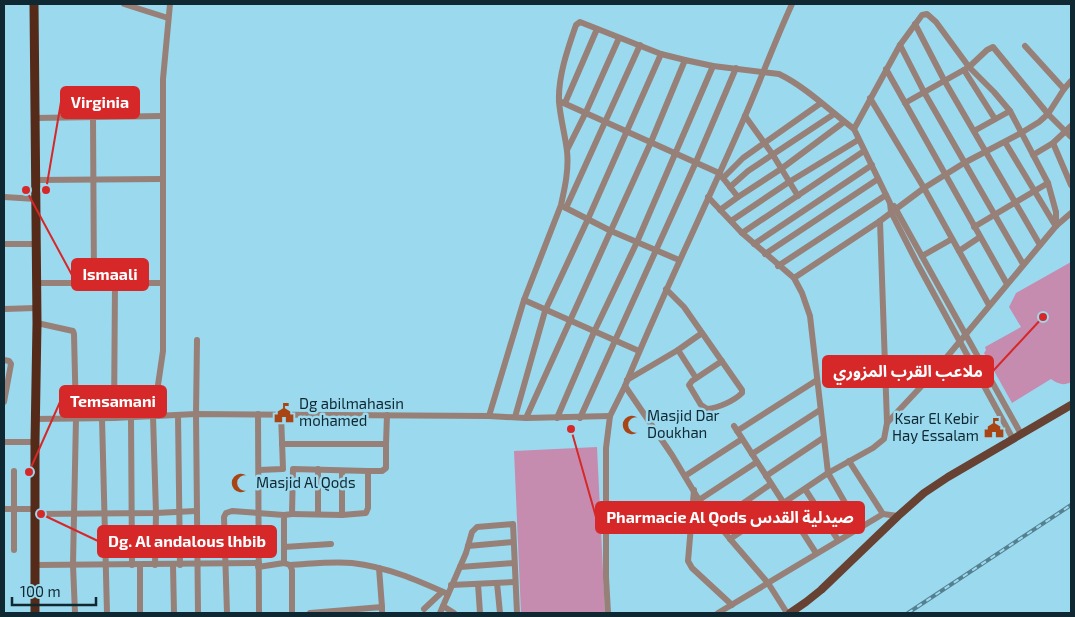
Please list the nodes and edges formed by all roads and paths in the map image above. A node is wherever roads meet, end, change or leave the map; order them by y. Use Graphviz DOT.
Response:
graph roads {
  1 [pos="34,4"];
  2 [pos="124,4"];
  3 [pos="170,4"];
  4 [pos="792,4"];
  5 [pos="168,18"];
  6 [pos="915,24"];
  7 [pos="597,29"];
  8 [pos="619,38"];
  9 [pos="900,44"];
  10 [pos="640,45"];
  11 [pos="1025,46"];
  12 [pos="661,54"];
  13 [pos="685,60"];
  14 [pos="713,66"];
  15 [pos="736,68"];
  16 [pos="967,68"];
  17 [pos="886,69"];
  18 [pos="764,72"];
  19 [pos="944,80"];
  20 [pos="1071,81"];
  21 [pos="1064,89"];
  22 [pos="924,92"];
  23 [pos="870,98"];
  24 [pos="562,102"];
  25 [pos="821,103"];
  26 [pos="905,103"];
  27 [pos="1010,111"];
  28 [pos="586,112"];
  29 [pos="834,114"];
  30 [pos="1048,114"];
  31 [pos="162,116"];
  32 [pos="745,116"];
  33 [pos="93,117"];
  34 [pos="34,118"];
  35 [pos="995,119"];
  36 [pos="607,121"];
  37 [pos="844,122"];
  38 [pos="1068,128"];
  39 [pos="854,129"];
  40 [pos="974,130"];
  41 [pos="626,131"];
  42 [pos="1021,134"];
  43 [pos="1071,137"];
  44 [pos="858,140"];
  45 [pos="651,142"];
  46 [pos="1005,142"];
  47 [pos="765,143"];
  48 [pos="1053,143"];
  49 [pos="567,150"];
  50 [pos="864,151"];
  51 [pos="986,151"];
  52 [pos="676,153"];
  53 [pos="773,155"];
  54 [pos="1033,155"];
  55 [pos="696,162"];
  56 [pos="964,163"];
  57 [pos="872,165"];
  58 [pos="781,168"];
  59 [pos="721,175"];
  60 [pos="945,176"];
  61 [pos="163,178"];
  62 [pos="36,180"];
  63 [pos="92,180"];
  64 [pos="878,180"];
  65 [pos="789,182"];
  66 [pos="1048,183"];
  67 [pos="1071,185"];
  68 [pos="730,187"];
  69 [pos="924,188"];
  70 [pos="1035,191"];
  71 [pos="886,194"];
  72 [pos="798,196"];
  73 [pos="4,197"];
  74 [pos="708,197"];
  75 [pos="738,197"];
  76 [pos="36,199"];
  77 [pos="1015,203"];
  78 [pos="563,206"];
  79 [pos="892,208"];
  80 [pos="720,210"];
  81 [pos="1071,213"];
  82 [pos="995,215"];
  83 [pos="588,219"];
  84 [pos="731,221"];
  85 [pos="880,221"];
  86 [pos="1056,226"];
  87 [pos="974,227"];
  88 [pos="611,231"];
  89 [pos="742,233"];
  90 [pos="980,237"];
  91 [pos="952,240"];
  92 [pos="637,242"];
  93 [pos="4,244"];
  94 [pos="36,244"];
  95 [pos="754,244"];
  96 [pos="1040,245"];
  97 [pos="656,250"];
  98 [pos="959,251"];
  99 [pos="765,254"];
  100 [pos="922,256"];
  101 [pos="679,260"];
  102 [pos="1023,264"];
  103 [pos="778,266"];
  104 [pos="794,278"];
  105 [pos="162,282"];
  106 [pos="37,283"];
  107 [pos="94,283"];
  108 [pos="115,283"];
  109 [pos="1006,284"];
  110 [pos="666,289"];
  111 [pos="524,300"];
  112 [pos="989,305"];
  113 [pos="36,308"];
  114 [pos="4,309"];
  115 [pos="546,311"];
  116 [pos="569,321"];
  117 [pos="37,323"];
  118 [pos="594,332"];
  119 [pos="702,333"];
  120 [pos="966,334"];
  121 [pos="197,340"];
  122 [pos="614,341"];
  123 [pos="960,341"];
  124 [pos="678,350"];
  125 [pos="639,351"];
  126 [pos="4,360"];
  127 [pos="722,361"];
  128 [pos="696,378"];
  129 [pos="817,380"];
  130 [pos="626,383"];
  131 [pos="4,402"];
  132 [pos="1071,406"];
  133 [pos="820,410"];
  134 [pos="196,414"];
  135 [pos="258,414"];
  136 [pos="281,414"];
  137 [pos="178,415"];
  138 [pos="387,415"];
  139 [pos="156,416"];
  140 [pos="489,416"];
  141 [pos="610,416"];
  142 [pos="131,417"];
  143 [pos="514,417"];
  144 [pos="76,418"];
  145 [pos="102,418"];
  146 [pos="114,418"];
  147 [pos="526,418"];
  148 [pos="557,418"];
  149 [pos="580,418"];
  150 [pos="35,419"];
  151 [pos="887,423"];
  152 [pos="1021,434"];
  153 [pos="742,438"];
  154 [pos="823,438"];
  155 [pos="1013,439"];
  156 [pos="4,442"];
  157 [pos="35,442"];
  158 [pos="282,444"];
  159 [pos="386,444"];
  160 [pos="752,454"];
  161 [pos="848,461"];
  162 [pos="757,462"];
  163 [pos="283,469"];
  164 [pos="293,469"];
  165 [pos="258,470"];
  166 [pos="318,470"];
  167 [pos="14,471"];
  168 [pos="342,471"];
  169 [pos="368,471"];
  170 [pos="828,473"];
  171 [pos="685,476"];
  172 [pos="766,476"];
  173 [pos="772,484"];
  174 [pos="804,489"];
  175 [pos="694,490"];
  176 [pos="700,500"];
  177 [pos="784,503"];
  178 [pos="4,509"];
  179 [pos="14,509"];
  180 [pos="196,511"];
  181 [pos="35,512"];
  182 [pos="180,512"];
  183 [pos="156,513"];
  184 [pos="258,513"];
  185 [pos="74,514"];
  186 [pos="105,514"];
  187 [pos="132,514"];
  188 [pos="292,514"];
  189 [pos="318,514"];
  190 [pos="605,514"];
  191 [pos="883,514"];
  192 [pos="284,515"];
  193 [pos="342,515"];
  194 [pos="898,516"];
  195 [pos="659,519"];
  196 [pos="716,522"];
  197 [pos="859,528"];
  198 [pos="730,539"];
  199 [pos="838,540"];
  200 [pos="513,542"];
  201 [pos="331,544"];
  202 [pos="284,546"];
  203 [pos="468,546"];
  204 [pos="14,550"];
  205 [pos="816,553"];
  206 [pos="514,563"];
  207 [pos="197,564"];
  208 [pos="226,564"];
  209 [pos="287,564"];
  210 [pos="36,565"];
  211 [pos="73,565"];
  212 [pos="105,565"];
  213 [pos="132,565"];
  214 [pos="140,565"];
  215 [pos="155,565"];
  216 [pos="176,565"];
  217 [pos="258,565"];
  218 [pos="460,567"];
  219 [pos="379,568"];
  220 [pos="516,582"];
  221 [pos="497,583"];
  222 [pos="768,583"];
  223 [pos="478,584"];
  224 [pos="451,585"];
  225 [pos="445,593"];
  226 [pos="732,605"];
  227 [pos="443,606"];
  228 [pos="424,609"];
  229 [pos="382,610"];
  230 [pos="358,611"];
  231 [pos="336,612"];
  232 [pos="35,613"];
  233 [pos="75,613"];
  234 [pos="107,613"];
  235 [pos="140,613"];
  236 [pos="174,613"];
  237 [pos="198,613"];
  238 [pos="227,613"];
  239 [pos="259,613"];
  240 [pos="292,613"];
  241 [pos="310,613"];
  242 [pos="324,613"];
  243 [pos="440,613"];
  244 [pos="454,613"];
  245 [pos="480,613"];
  246 [pos="500,613"];
  247 [pos="517,613"];
  248 [pos="608,613"];
  249 [pos="718,613"];
  250 [pos="788,613"];
  1 -- 34 [label="highway"];
  2 -- 5 [label="street"];
  3 -- 5 [label="street"];
  4 -- 18 [label="street"];
  5 -- 31 [label="street"];
  6 -- 9 [label="street"];
  6 -- 16 [label="street"];
  6 -- 19 [label="street"];
  7 -- 8 [label="street"];
  7 -- 24 [label="street"];
  7 -- 24 [label="street"];
  8 -- 10 [label="street"];
  8 -- 28 [label="street"];
  9 -- 17 [label="street"];
  9 -- 22 [label="street"];
  10 -- 12 [label="street"];
  10 -- 36 [label="street"];
  11 -- 21 [label="street"];
  12 -- 13 [label="street"];
  12 -- 41 [label="street"];
  13 -- 14 [label="street"];
  13 -- 45 [label="street"];
  14 -- 15 [label="street"];
  14 -- 52 [label="street"];
  15 -- 18 [label="street"];
  15 -- 55 [label="street"];
  16 -- 19 [label="street"];
  16 -- 27 [label="street"];
  16 -- 30 [label="street"];
  16 -- 35 [label="street"];
  17 -- 23 [label="street"];
  17 -- 26 [label="street"];
  18 -- 25 [label="street"];
  18 -- 32 [label="street"];
  19 -- 22 [label="street"];
  19 -- 40 [label="street"];
  20 -- 21 [label="street"];
  21 -- 30 [label="street"];
  22 -- 26 [label="street"];
  22 -- 56 [label="street"];
  23 -- 39 [label="street"];
  23 -- 69 [label="street"];
  24 -- 28 [label="street"];
  24 -- 49 [label="street"];
  25 -- 29 [label="street"];
  25 -- 47 [label="street"];
  26 -- 60 [label="street"];
  27 -- 35 [label="street"];
  27 -- 42 [label="street"];
  28 -- 36 [label="street"];
  28 -- 49 [label="street"];
  29 -- 37 [label="street"];
  29 -- 53 [label="street"];
  30 -- 38 [label="street"];
  30 -- 42 [label="street"];
  31 -- 33 [label="street"];
  31 -- 61 [label="street"];
  32 -- 47 [label="street"];
  32 -- 59 [label="street"];
  33 -- 34 [label="street"];
  33 -- 63 [label="street"];
  34 -- 62 [label="highway"];
  35 -- 40 [label="street"];
  36 -- 41 [label="street"];
  36 -- 78 [label="street"];
  37 -- 39 [label="street"];
  37 -- 58 [label="street"];
  38 -- 43 [label="street"];
  38 -- 48 [label="street"];
  39 -- 44 [label="street"];
  40 -- 51 [label="street"];
  41 -- 45 [label="street"];
  41 -- 83 [label="street"];
  42 -- 46 [label="street"];
  42 -- 54 [label="street"];
  44 -- 50 [label="street"];
  44 -- 65 [label="street"];
  45 -- 52 [label="street"];
  45 -- 88 [label="street"];
  46 -- 51 [label="street"];
  46 -- 70 [label="street"];
  47 -- 53 [label="street"];
  47 -- 59 [label="street"];
  48 -- 54 [label="street"];
  48 -- 67 [label="street"];
  49 -- 78 [label="street"];
  50 -- 57 [label="street"];
  50 -- 72 [label="street"];
  51 -- 56 [label="street"];
  51 -- 77 [label="street"];
  52 -- 55 [label="street"];
  52 -- 92 [label="street"];
  53 -- 58 [label="street"];
  53 -- 68 [label="street"];
  54 -- 66 [label="street"];
  55 -- 59 [label="street"];
  55 -- 97 [label="street"];
  56 -- 60 [label="street"];
  56 -- 82 [label="street"];
  57 -- 64 [label="street"];
  57 -- 95 [label="street"];
  58 -- 65 [label="street"];
  58 -- 75 [label="street"];
  59 -- 68 [label="street"];
  59 -- 74 [label="street"];
  60 -- 69 [label="street"];
  60 -- 87 [label="street"];
  61 -- 63 [label="street"];
  61 -- 105 [label="street"];
  62 -- 63 [label="street"];
  62 -- 76 [label="highway"];
  63 -- 107 [label="street"];
  64 -- 71 [label="street"];
  64 -- 99 [label="street"];
  65 -- 72 [label="street"];
  65 -- 84 [label="street"];
  66 -- 70 [label="street"];
  66 -- 86 [label="street"];
  68 -- 75 [label="street"];
  69 -- 79 [label="street"];
  69 -- 91 [label="street"];
  70 -- 77 [label="street"];
  70 -- 86 [label="street"];
  71 -- 79 [label="street"];
  71 -- 103 [label="street"];
  72 -- 89 [label="street"];
  73 -- 76 [label="street"];
  74 -- 80 [label="street"];
  74 -- 101 [label="street"];
  75 -- 80 [label="street"];
  76 -- 94 [label="highway"];
  77 -- 82 [label="street"];
  77 -- 96 [label="street"];
  78 -- 83 [label="street"];
  78 -- 111 [label="street"];
  79 -- 85 [label="street"];
  79 -- 100 [label="street"];
  79 -- 123 [label="street"];
  80 -- 84 [label="street"];
  81 -- 86 [label="street"];
  82 -- 87 [label="street"];
  82 -- 102 [label="street"];
  83 -- 88 [label="street"];
  83 -- 115 [label="street"];
  84 -- 89 [label="street"];
  85 -- 104 [label="street"];
  85 -- 151 [label="street"];
  86 -- 96 [label="street"];
  87 -- 90 [label="street"];
  88 -- 92 [label="street"];
  88 -- 116 [label="street"];
  89 -- 95 [label="street"];
  90 -- 98 [label="street"];
  90 -- 109 [label="street"];
  91 -- 98 [label="street"];
  91 -- 100 [label="street"];
  92 -- 97 [label="street"];
  92 -- 118 [label="street"];
  93 -- 94 [label="street"];
  94 -- 106 [label="highway"];
  95 -- 99 [label="street"];
  96 -- 102 [label="street"];
  97 -- 101 [label="street"];
  97 -- 122 [label="street"];
  98 -- 112 [label="street"];
  99 -- 103 [label="street"];
  100 -- 120 [label="street"];
  101 -- 110 [label="street"];
  102 -- 109 [label="street"];
  103 -- 104 [label="street"];
  104 -- 129 [label="street"];
  105 -- 108 [label="street"];
  105 -- 139 [label="street"];
  106 -- 107 [label="street"];
  106 -- 113 [label="highway"];
  107 -- 108 [label="street"];
  108 -- 146 [label="street"];
  109 -- 112 [label="street"];
  110 -- 119 [label="street"];
  110 -- 125 [label="street"];
  111 -- 115 [label="street"];
  111 -- 140 [label="street"];
  112 -- 120 [label="street"];
  113 -- 114 [label="street"];
  113 -- 117 [label="highway"];
  115 -- 116 [label="street"];
  115 -- 143 [label="street"];
  116 -- 118 [label="street"];
  116 -- 147 [label="street"];
  117 -- 144 [label="street"];
  117 -- 150 [label="highway"];
  118 -- 122 [label="street"];
  118 -- 148 [label="street"];
  119 -- 124 [label="street"];
  119 -- 127 [label="street"];
  120 -- 123 [label="street"];
  120 -- 152 [label="street"];
  121 -- 134 [label="street"];
  122 -- 125 [label="street"];
  122 -- 149 [label="street"];
  123 -- 151 [label="street"];
  123 -- 155 [label="street"];
  124 -- 128 [label="street"];
  124 -- 130 [label="street"];
  125 -- 130 [label="street"];
  126 -- 131 [label="street"];
  127 -- 128 [label="street"];
  127 -- 128 [label="street"];
  129 -- 133 [label="street"];
  129 -- 153 [label="street"];
  130 -- 141 [label="street"];
  130 -- 171 [label="street"];
  132 -- 152 [label="main road"];
  133 -- 154 [label="street"];
  133 -- 160 [label="street"];
  134 -- 135 [label="street"];
  134 -- 137 [label="street"];
  134 -- 180 [label="street"];
  135 -- 136 [label="street"];
  135 -- 165 [label="street"];
  136 -- 138 [label="street"];
  136 -- 158 [label="street"];
  137 -- 139 [label="street"];
  137 -- 182 [label="street"];
  138 -- 140 [label="street"];
  138 -- 159 [label="street"];
  139 -- 142 [label="street"];
  139 -- 183 [label="street"];
  140 -- 143 [label="street"];
  141 -- 149 [label="street"];
  141 -- 190 [label="street"];
  142 -- 146 [label="street"];
  142 -- 187 [label="street"];
  143 -- 147 [label="street"];
  144 -- 145 [label="street"];
  144 -- 150 [label="street"];
  144 -- 185 [label="street"];
  145 -- 146 [label="street"];
  145 -- 186 [label="street"];
  147 -- 148 [label="street"];
  148 -- 149 [label="street"];
  150 -- 157 [label="highway"];
  151 -- 161 [label="street"];
  152 -- 155 [label="main road"];
  153 -- 160 [label="street"];
  153 -- 171 [label="street"];
  154 -- 170 [label="street"];
  154 -- 172 [label="street"];
  155 -- 194 [label="main road"];
  156 -- 157 [label="street"];
  157 -- 181 [label="highway"];
  158 -- 159 [label="street"];
  158 -- 163 [label="street"];
  159 -- 169 [label="street"];
  160 -- 162 [label="street"];
  161 -- 170 [label="street"];
  161 -- 191 [label="street"];
  162 -- 172 [label="street"];
  162 -- 176 [label="street"];
  163 -- 164 [label="street"];
  163 -- 165 [label="street"];
  164 -- 166 [label="street"];
  164 -- 188 [label="street"];
  165 -- 184 [label="street"];
  166 -- 168 [label="street"];
  166 -- 189 [label="street"];
  167 -- 179 [label="street"];
  168 -- 169 [label="street"];
  168 -- 193 [label="street"];
  169 -- 193 [label="street"];
  170 -- 174 [label="street"];
  170 -- 197 [label="street"];
  171 -- 175 [label="street"];
  172 -- 173 [label="street"];
  173 -- 177 [label="street"];
  173 -- 196 [label="street"];
  174 -- 177 [label="street"];
  174 -- 199 [label="street"];
  175 -- 176 [label="street"];
  175 -- 226 [label="street"];
  176 -- 196 [label="street"];
  177 -- 198 [label="street"];
  177 -- 205 [label="street"];
  178 -- 179 [label="street"];
  179 -- 181 [label="street"];
  179 -- 204 [label="street"];
  180 -- 182 [label="street"];
  180 -- 207 [label="street"];
  181 -- 185 [label="street"];
  181 -- 210 [label="highway"];
  182 -- 183 [label="street"];
  182 -- 216 [label="street"];
  183 -- 187 [label="street"];
  183 -- 215 [label="street"];
  184 -- 192 [label="street"];
  184 -- 208 [label="street"];
  184 -- 217 [label="street"];
  185 -- 186 [label="street"];
  185 -- 211 [label="street"];
  186 -- 187 [label="street"];
  186 -- 212 [label="street"];
  187 -- 213 [label="street"];
  188 -- 189 [label="street"];
  188 -- 192 [label="street"];
  189 -- 193 [label="street"];
  190 -- 195 [label="street"];
  190 -- 248 [label="street"];
  191 -- 194 [label="street"];
  191 -- 197 [label="street"];
  192 -- 202 [label="street"];
  194 -- 250 [label="main road"];
  196 -- 198 [label="street"];
  197 -- 199 [label="street"];
  198 -- 222 [label="street"];
  199 -- 205 [label="street"];
  200 -- 203 [label="street"];
  200 -- 203 [label="street"];
  200 -- 206 [label="street"];
  201 -- 202 [label="street"];
  202 -- 209 [label="street"];
  203 -- 218 [label="street"];
  205 -- 222 [label="street"];
  206 -- 218 [label="street"];
  206 -- 220 [label="street"];
  207 -- 208 [label="street"];
  207 -- 216 [label="street"];
  207 -- 237 [label="street"];
  208 -- 217 [label="street"];
  208 -- 238 [label="street"];
  209 -- 217 [label="street"];
  209 -- 219 [label="street"];
  209 -- 240 [label="street"];
  210 -- 211 [label="street"];
  210 -- 232 [label="highway"];
  211 -- 212 [label="street"];
  211 -- 233 [label="street"];
  212 -- 213 [label="street"];
  212 -- 234 [label="street"];
  213 -- 214 [label="street"];
  214 -- 215 [label="street"];
  214 -- 235 [label="street"];
  215 -- 216 [label="street"];
  216 -- 236 [label="street"];
  217 -- 239 [label="street"];
  218 -- 224 [label="street"];
  219 -- 225 [label="street"];
  219 -- 229 [label="street"];
  220 -- 221 [label="street"];
  220 -- 247 [label="street"];
  221 -- 223 [label="street"];
  221 -- 246 [label="street"];
  222 -- 226 [label="street"];
  222 -- 250 [label="street"];
  223 -- 224 [label="street"];
  223 -- 245 [label="street"];
  224 -- 225 [label="street"];
  225 -- 227 [label="street"];
  225 -- 228 [label="street"];
  226 -- 249 [label="street"];
  227 -- 243 [label="street"];
  227 -- 244 [label="street"];
  229 -- 230 [label="street"];
  230 -- 231 [label="street"];
  231 -- 242 [label="street"];
  241 -- 242 [label="street"];
}
